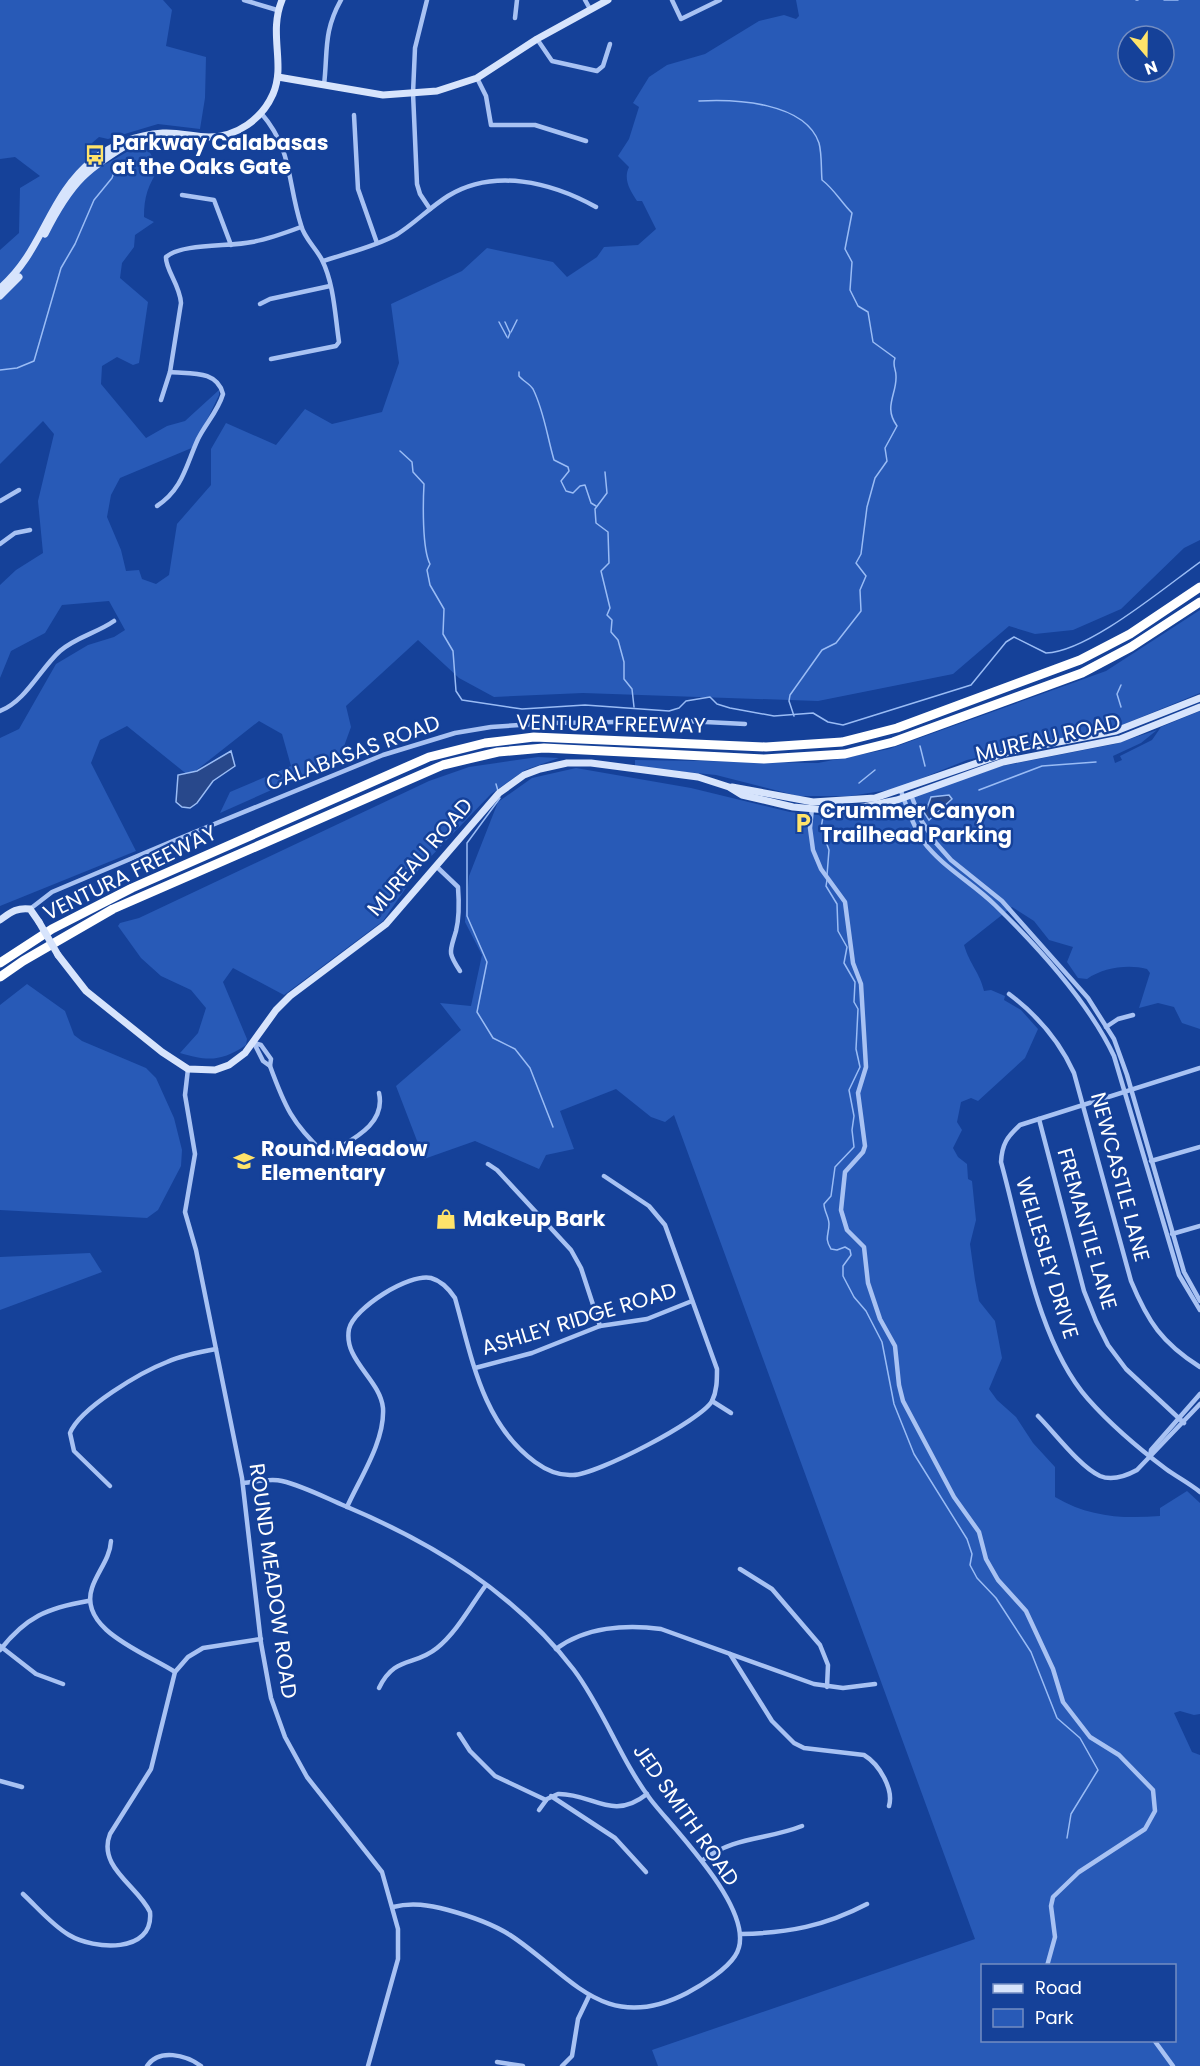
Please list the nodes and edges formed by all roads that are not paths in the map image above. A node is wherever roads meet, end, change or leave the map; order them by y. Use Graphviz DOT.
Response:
graph roads {
  1 [pos="244,0"];
  2 [pos="282,0"];
  3 [pos="341,0"];
  4 [pos="427,0"];
  5 [pos="517,0"];
  6 [pos="585,0"];
  7 [pos="608,0"];
  8 [pos="672,0"];
  9 [pos="720,0"];
  10 [pos="590,9"];
  11 [pos="278,10"];
  12 [pos="515,18"];
  13 [pos="537,39"];
  14 [pos="610,44"];
  15 [pos="278,77"];
  16 [pos="477,78"];
  17 [pos="324,85"];
  18 [pos="413,93"];
  19 [pos="261,113"];
  20 [pos="354,115"];
  21 [pos="586,141"];
  22 [pos="101,156"];
  23 [pos="182,195"];
  24 [pos="596,207"];
  25 [pos="430,209"];
  26 [pos="301,227"];
  27 [pos="377,243"];
  28 [pos="231,245"];
  29 [pos="322,261"];
  30 [pos="330,286"];
  31 [pos="0,288"];
  32 [pos="0,296"];
  33 [pos="260,304"];
  34 [pos="271,358"];
  35 [pos="170,372"];
  36 [pos="161,400"];
  37 [pos="19,490"];
  38 [pos="0,501"];
  39 [pos="158,506"];
  40 [pos="30,530"];
  41 [pos="0,544"];
  42 [pos="1200,587"];
  43 [pos="1200,602"];
  44 [pos="114,621"];
  45 [pos="1200,698"];
  46 [pos="1200,707"];
  47 [pos="0,711"];
  48 [pos="744,724"];
  49 [pos="906,793"];
  50 [pos="813,806"];
  51 [pos="436,866"];
  52 [pos="30,909"];
  53 [pos="0,920"];
  54 [pos="0,963"];
  55 [pos="460,971"];
  56 [pos="0,977"];
  57 [pos="1009,994"];
  58 [pos="1133,1015"];
  59 [pos="1106,1026"];
  60 [pos="1101,1029"];
  61 [pos="254,1043"];
  62 [pos="1200,1068"];
  63 [pos="188,1069"];
  64 [pos="1131,1090"];
  65 [pos="1124,1092"];
  66 [pos="379,1093"];
  67 [pos="1083,1105"];
  68 [pos="1039,1119"];
  69 [pos="1200,1147"];
  70 [pos="1152,1161"];
  71 [pos="1145,1163"];
  72 [pos="488,1164"];
  73 [pos="604,1176"];
  74 [pos="1200,1226"];
  75 [pos="1170,1235"];
  76 [pos="692,1300"];
  77 [pos="1200,1301"];
  78 [pos="1200,1310"];
  79 [pos="600,1326"];
  80 [pos="216,1348"];
  81 [pos="1200,1367"];
  82 [pos="476,1368"];
  83 [pos="1200,1394"];
  84 [pos="712,1401"];
  85 [pos="1200,1404"];
  86 [pos="731,1413"];
  87 [pos="1038,1416"];
  88 [pos="1182,1421"];
  89 [pos="1150,1456"];
  90 [pos="243,1483"];
  91 [pos="110,1486"];
  92 [pos="1200,1492"];
  93 [pos="347,1507"];
  94 [pos="111,1541"];
  95 [pos="740,1569"];
  96 [pos="486,1585"];
  97 [pos="88,1601"];
  98 [pos="261,1640"];
  99 [pos="1,1648"];
  100 [pos="556,1649"];
  101 [pos="730,1654"];
  102 [pos="175,1672"];
  103 [pos="63,1684"];
  104 [pos="875,1684"];
  105 [pos="827,1687"];
  106 [pos="379,1688"];
  107 [pos="459,1734"];
  108 [pos="0,1781"];
  109 [pos="22,1787"];
  110 [pos="646,1794"];
  111 [pos="549,1798"];
  112 [pos="889,1806"];
  113 [pos="538,1810"];
  114 [pos="802,1826"];
  115 [pos="703,1860"];
  116 [pos="646,1872"];
  117 [pos="24,1894"];
  118 [pos="867,1904"];
  119 [pos="393,1907"];
  120 [pos="741,1934"];
  121 [pos="1047,1964"];
  122 [pos="588,1996"];
  123 [pos="1156,2042"];
  124 [pos="497,2062"];
  125 [pos="147,2066"];
  126 [pos="201,2066"];
  127 [pos="368,2066"];
  128 [pos="523,2066"];
  129 [pos="562,2066"];
  130 [pos="1173,2066"];
  1 -- 11 [label="street"];
  2 -- 11 [label="main road"];
  3 -- 17 [label="street"];
  4 -- 18 [label="street"];
  5 -- 12 [label="street"];
  6 -- 10 [label="street"];
  7 -- 10 [label="main road"];
  8 -- 9 [label="street"];
  10 -- 13 [label="main road"];
  11 -- 15 [label="main road"];
  13 -- 14 [label="street"];
  13 -- 16 [label="main road"];
  15 -- 17 [label="main road"];
  15 -- 19 [label="main road"];
  16 -- 18 [label="main road"];
  16 -- 21 [label="street"];
  17 -- 18 [label="main road"];
  18 -- 25 [label="street"];
  19 -- 22 [label="main road"];
  19 -- 26 [label="street"];
  20 -- 27 [label="street"];
  22 -- 31 [label="main road"];
  22 -- 32 [label="main road"];
  23 -- 28 [label="street"];
  24 -- 25 [label="street"];
  25 -- 27 [label="street"];
  26 -- 28 [label="street"];
  26 -- 29 [label="street"];
  27 -- 29 [label="street"];
  28 -- 35 [label="street"];
  29 -- 30 [label="street"];
  30 -- 33 [label="street"];
  30 -- 34 [label="street"];
  35 -- 36 [label="street"];
  35 -- 39 [label="street"];
  37 -- 38 [label="street"];
  40 -- 41 [label="street"];
  42 -- 54 [label="highway, VENTURA FREEWAY"];
  43 -- 56 [label="highway, VENTURA FREEWAY"];
  44 -- 47 [label="street"];
  45 -- 49 [label="main road, MUREAU ROAD"];
  46 -- 49 [label="main road, MUREAU ROAD"];
  48 -- 52 [label="street, CALABASAS ROAD"];
  49 -- 50 [label="main road, MUREAU ROAD"];
  49 -- 59 [label="street"];
  49 -- 60 [label="street"];
  50 -- 51 [label="main road, MUREAU ROAD"];
  50 -- 121 [label="street"];
  51 -- 55 [label="street"];
  51 -- 61 [label="main road, MUREAU ROAD"];
  52 -- 53 [label="main road, CALABASAS ROAD"];
  52 -- 63 [label="main road, bridge"];
  57 -- 67 [label="street, NEWCASTLE LANE"];
  58 -- 59 [label="street"];
  59 -- 60 [label="street"];
  59 -- 64 [label="street"];
  60 -- 65 [label="street"];
  61 -- 63 [label="main road, MUREAU ROAD"];
  61 -- 66 [label="street"];
  62 -- 64 [label="street, WELLESLEY DRIVE"];
  63 -- 80 [label="street, ROUND MEADOW ROAD"];
  64 -- 65 [label="street, WELLESLEY DRIVE"];
  64 -- 70 [label="street"];
  65 -- 67 [label="street, WELLESLEY DRIVE"];
  65 -- 71 [label="street"];
  67 -- 68 [label="street, WELLESLEY DRIVE"];
  67 -- 81 [label="street, NEWCASTLE LANE"];
  68 -- 88 [label="street, FREMANTLE LANE"];
  68 -- 89 [label="street, WELLESLEY DRIVE"];
  69 -- 70 [label="street"];
  70 -- 71 [label="street"];
  70 -- 75 [label="street"];
  71 -- 75 [label="street"];
  72 -- 79 [label="street"];
  73 -- 76 [label="street"];
  74 -- 75 [label="street"];
  75 -- 77 [label="street"];
  75 -- 78 [label="street"];
  76 -- 79 [label="street, ASHLEY RIDGE ROAD"];
  76 -- 84 [label="street"];
  79 -- 82 [label="street, ASHLEY RIDGE ROAD"];
  80 -- 90 [label="street, ROUND MEADOW ROAD"];
  80 -- 91 [label="street"];
  82 -- 84 [label="street"];
  82 -- 93 [label="street"];
  83 -- 88 [label="street"];
  84 -- 86 [label="street"];
  85 -- 88 [label="street"];
  87 -- 89 [label="street"];
  88 -- 89 [label="street"];
  89 -- 92 [label="street, WELLESLEY DRIVE"];
  90 -- 93 [label="street, JED SMITH ROAD"];
  90 -- 98 [label="street, ROUND MEADOW ROAD"];
  93 -- 96 [label="street, JED SMITH ROAD"];
  94 -- 97 [label="street"];
  95 -- 105 [label="street"];
  96 -- 100 [label="street, JED SMITH ROAD"];
  96 -- 106 [label="street"];
  97 -- 99 [label="street"];
  97 -- 102 [label="street"];
  98 -- 102 [label="street"];
  98 -- 119 [label="street, ROUND MEADOW ROAD"];
  99 -- 103 [label="street"];
  100 -- 101 [label="street"];
  100 -- 110 [label="street, JED SMITH ROAD"];
  101 -- 105 [label="street"];
  101 -- 112 [label="street"];
  102 -- 117 [label="street"];
  104 -- 105 [label="street"];
  107 -- 111 [label="street"];
  108 -- 109 [label="street"];
  110 -- 111 [label="street"];
  110 -- 115 [label="street, JED SMITH ROAD"];
  111 -- 113 [label="street"];
  111 -- 116 [label="street"];
  114 -- 115 [label="street"];
  115 -- 120 [label="street, JED SMITH ROAD"];
  118 -- 120 [label="street"];
  119 -- 122 [label="street"];
  119 -- 127 [label="street, ROUND MEADOW ROAD"];
  120 -- 122 [label="street"];
  122 -- 129 [label="street"];
  123 -- 130 [label="street"];
  124 -- 128 [label="street"];
  125 -- 126 [label="street"];
}
